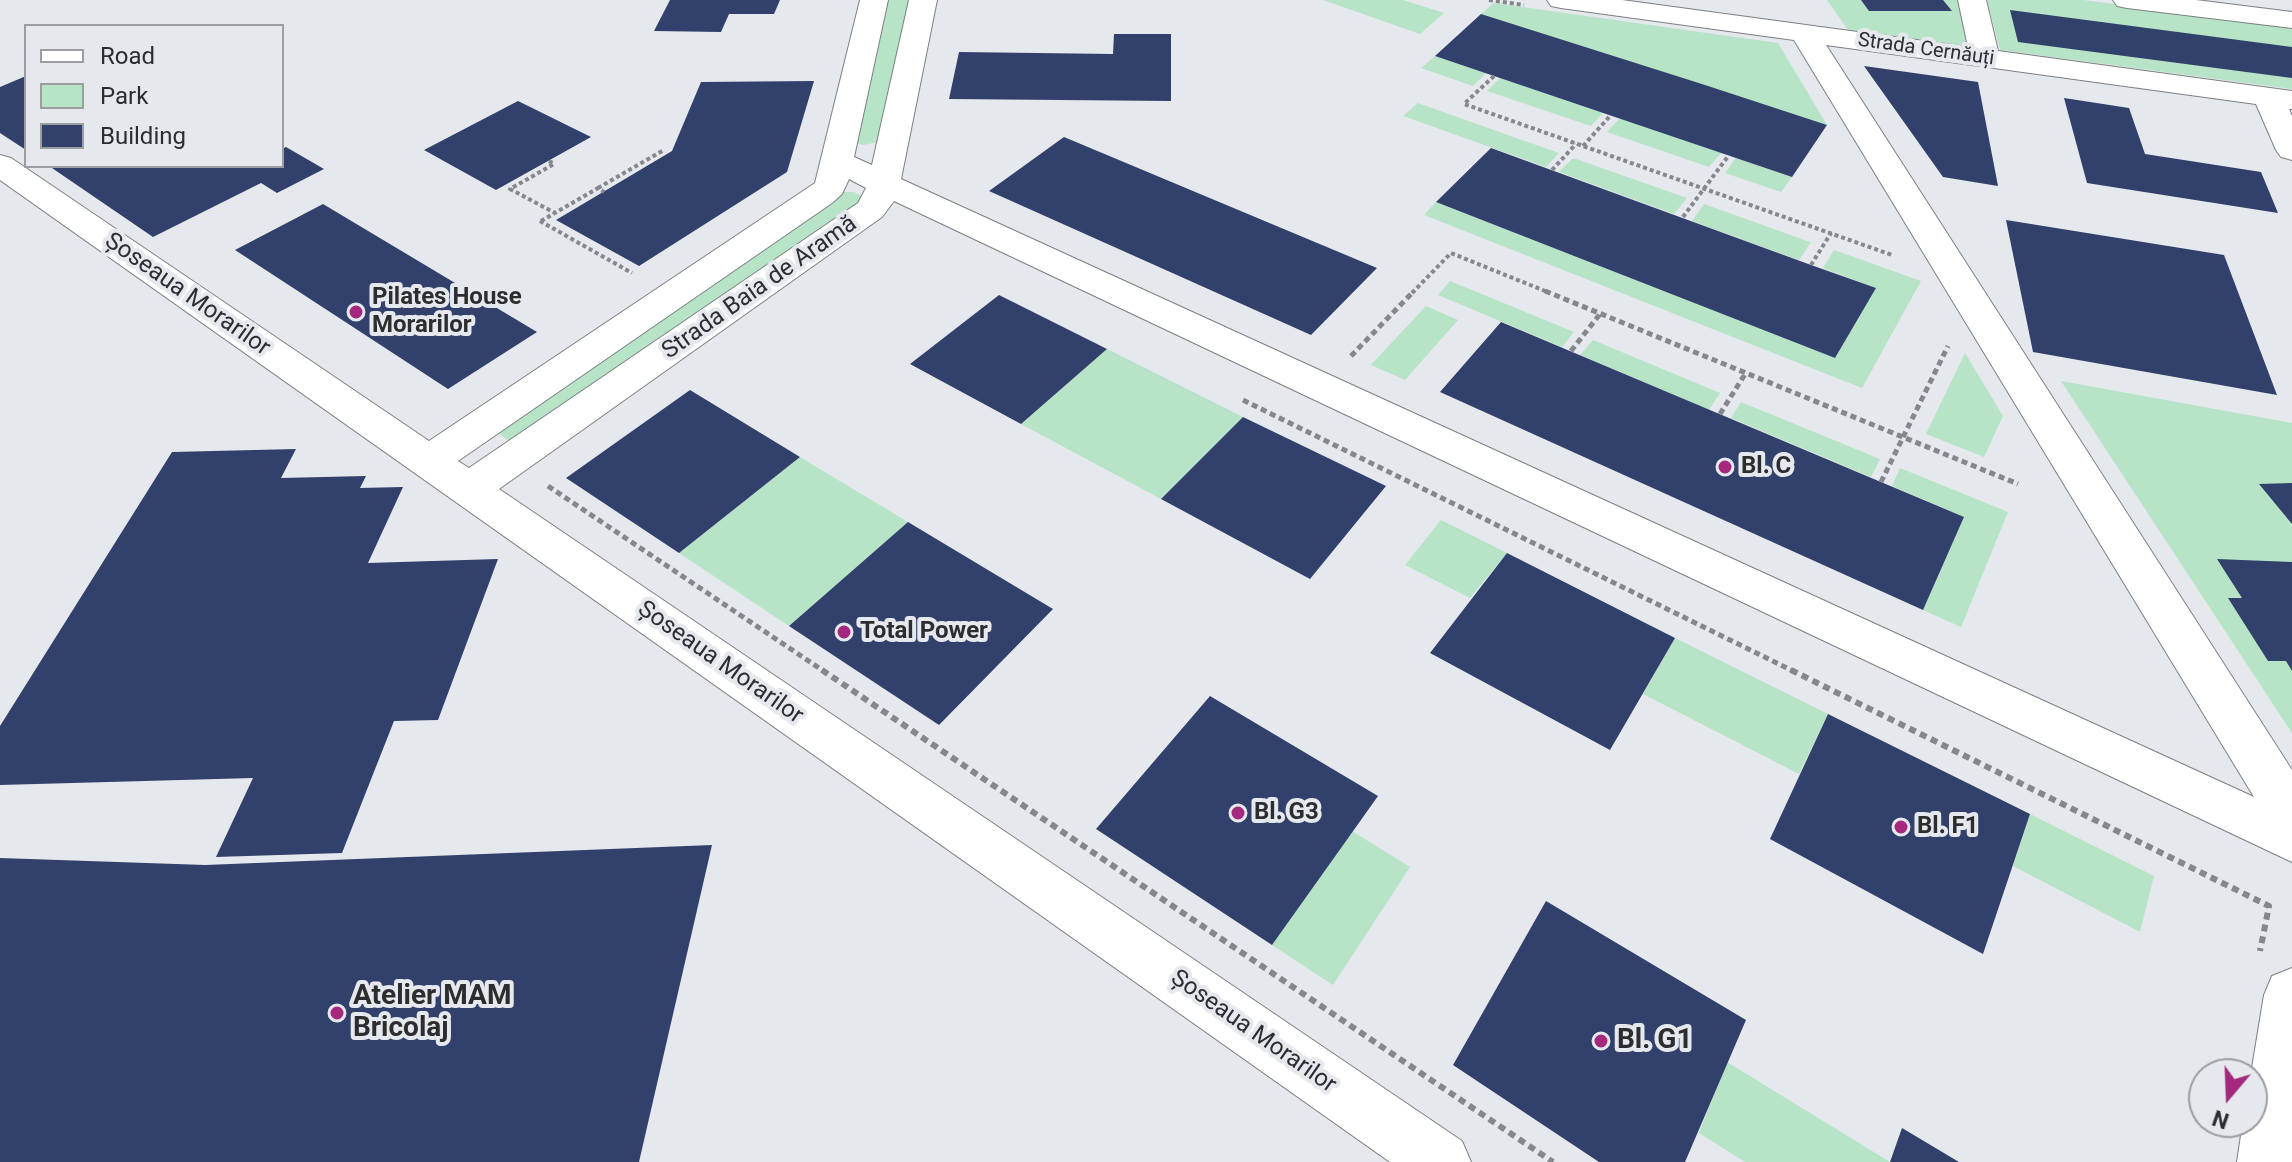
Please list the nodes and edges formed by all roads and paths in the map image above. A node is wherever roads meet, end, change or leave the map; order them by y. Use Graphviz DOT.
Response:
graph roads {
  1 [pos="874,0"];
  2 [pos="923,0"];
  3 [pos="1489,0"];
  4 [pos="1972,0"];
  5 [pos="2127,0"];
  6 [pos="1548,3"];
  7 [pos="1673,8"];
  8 [pos="2292,20"];
  9 [pos="1819,30"];
  10 [pos="1985,58"];
  11 [pos="1494,76"];
  12 [pos="2280,98"];
  13 [pos="1611,115"];
  14 [pos="1576,144"];
  15 [pos="1583,146"];
  16 [pos="664,150"];
  17 [pos="2292,150"];
  18 [pos="1729,155"];
  19 [pos="549,161"];
  20 [pos="836,161"];
  21 [pos="0,165"];
  22 [pos="1552,170"];
  23 [pos="884,183"];
  24 [pos="598,188"];
  25 [pos="1704,189"];
  26 [pos="604,192"];
  27 [pos="555,213"];
  28 [pos="1683,217"];
  29 [pos="1831,233"];
  30 [pos="1896,256"];
  31 [pos="1811,265"];
  32 [pos="637,275"];
  33 [pos="1600,314"];
  34 [pos="1954,335"];
  35 [pos="1571,351"];
  36 [pos="1341,367"];
  37 [pos="1745,374"];
  38 [pos="1236,396"];
  39 [pos="1720,414"];
  40 [pos="1903,437"];
  41 [pos="428,461"];
  42 [pos="1881,482"];
  43 [pos="546,484"];
  44 [pos="2018,484"];
  45 [pos="469,489"];
  46 [pos="2292,814"];
  47 [pos="2292,839"];
  48 [pos="2274,981"];
  49 [pos="1441,1162"];
  50 [pos="1553,1162"];
  51 [pos="2267,1162"];
  1 -- 20 [label="street, Strada Baia de Aramă"];
  2 -- 23 [label="street, Strada Baia de Aramă"];
  3 -- 6 [label="path"];
  4 -- 10 [label="street"];
  5 -- 8 [label="street"];
  6 -- 7 [label="street, Strada Cernăuți"];
  7 -- 9 [label="street, Strada Cernăuți"];
  9 -- 10 [label="street, Strada Cernăuți"];
  9 -- 46 [label="street"];
  10 -- 12 [label="street, Strada Cernăuți"];
  11 -- 14 [label="path"];
  12 -- 17 [label="street"];
  13 -- 15 [label="path"];
  14 -- 15 [label="path"];
  14 -- 22 [label="path"];
  15 -- 25 [label="path"];
  16 -- 24 [label="path"];
  18 -- 25 [label="path"];
  19 -- 27 [label="path"];
  20 -- 23 [label="street"];
  20 -- 41 [label="street, Strada Baia de Aramă"];
  21 -- 41 [label="street, Șoseaua Morarilor"];
  23 -- 45 [label="street, Strada Baia de Aramă"];
  23 -- 47 [label="street"];
  24 -- 26 [label="path"];
  24 -- 27 [label="path"];
  25 -- 28 [label="path"];
  25 -- 29 [label="path"];
  27 -- 32 [label="path"];
  29 -- 30 [label="path"];
  29 -- 31 [label="path"];
  33 -- 35 [label="path"];
  33 -- 36 [label="path"];
  33 -- 37 [label="path"];
  34 -- 40 [label="path"];
  37 -- 39 [label="path"];
  37 -- 40 [label="path"];
  38 -- 48 [label="path"];
  40 -- 42 [label="path"];
  40 -- 44 [label="path"];
  41 -- 45 [label="street, Șoseaua Morarilor"];
  43 -- 50 [label="path"];
  45 -- 49 [label="street, Șoseaua Morarilor"];
  48 -- 51 [label="street"];
}
